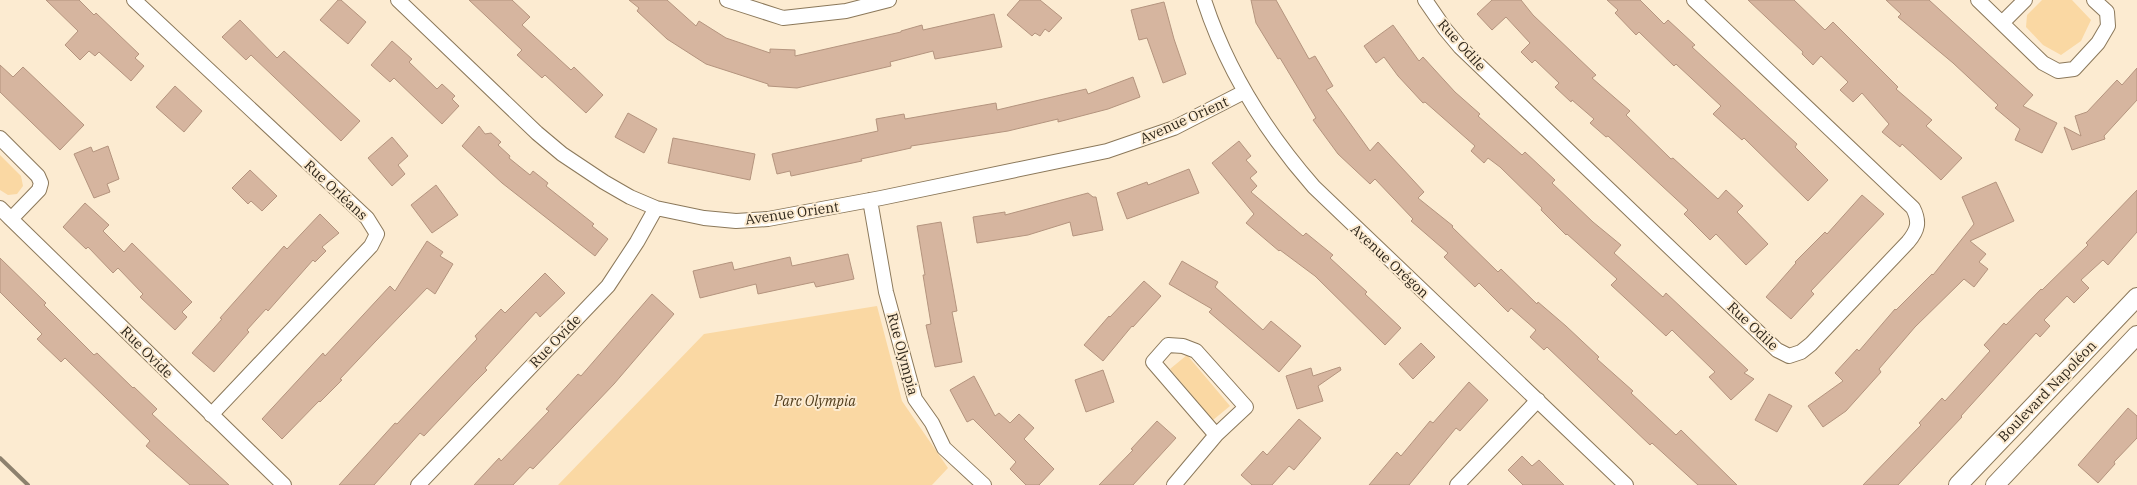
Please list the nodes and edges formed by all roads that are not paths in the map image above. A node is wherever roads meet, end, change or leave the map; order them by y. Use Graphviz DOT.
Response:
graph roads {
  1 [pos="134,0"];
  2 [pos="398,0"];
  3 [pos="727,0"];
  4 [pos="889,0"];
  5 [pos="1204,0"];
  6 [pos="1425,0"];
  7 [pos="1694,0"];
  8 [pos="1978,0"];
  9 [pos="2025,0"];
  10 [pos="2094,0"];
  11 [pos="2002,23"];
  12 [pos="1244,92"];
  13 [pos="0,138"];
  14 [pos="870,200"];
  15 [pos="0,208"];
  16 [pos="656,208"];
  17 [pos="11,219"];
  18 [pos="2137,297"];
  19 [pos="2137,335"];
  20 [pos="1538,400"];
  21 [pos="211,415"];
  22 [pos="1216,435"];
  23 [pos="2003,437"];
  24 [pos="2022,456"];
  25 [pos="284,485"];
  26 [pos="418,485"];
  27 [pos="984,485"];
  28 [pos="1174,485"];
  29 [pos="1457,485"];
  30 [pos="1626,485"];
  31 [pos="1958,485"];
  32 [pos="1994,485"];
  1 -- 21 [label="street, Rue Orléans"];
  2 -- 16 [label="street, Avenue Orient"];
  3 -- 4 [label="street"];
  5 -- 12 [label="street, Avenue Orégon"];
  6 -- 7 [label="street, Rue Odile"];
  8 -- 11 [label="street"];
  9 -- 11 [label="street"];
  10 -- 11 [label="street"];
  12 -- 14 [label="street, Avenue Orient"];
  12 -- 20 [label="street, Avenue Orégon"];
  13 -- 17 [label="street"];
  14 -- 16 [label="street, Avenue Orient"];
  14 -- 27 [label="street, Rue Olympia"];
  15 -- 17 [label="street, Rue Ovide"];
  16 -- 26 [label="street, Rue Ovide"];
  17 -- 21 [label="street, Rue Ovide"];
  18 -- 23 [label="street, Boulevard Napoléon"];
  19 -- 24 [label="street, Boulevard Napoléon"];
  20 -- 29 [label="street"];
  20 -- 30 [label="street, Avenue Orégon"];
  21 -- 25 [label="street, Rue Ovide"];
  22 -- 22 [label="street"];
  22 -- 28 [label="street"];
  23 -- 24 [label="street"];
  23 -- 31 [label="street, Boulevard Napoléon"];
  24 -- 32 [label="street, Boulevard Napoléon"];
}
